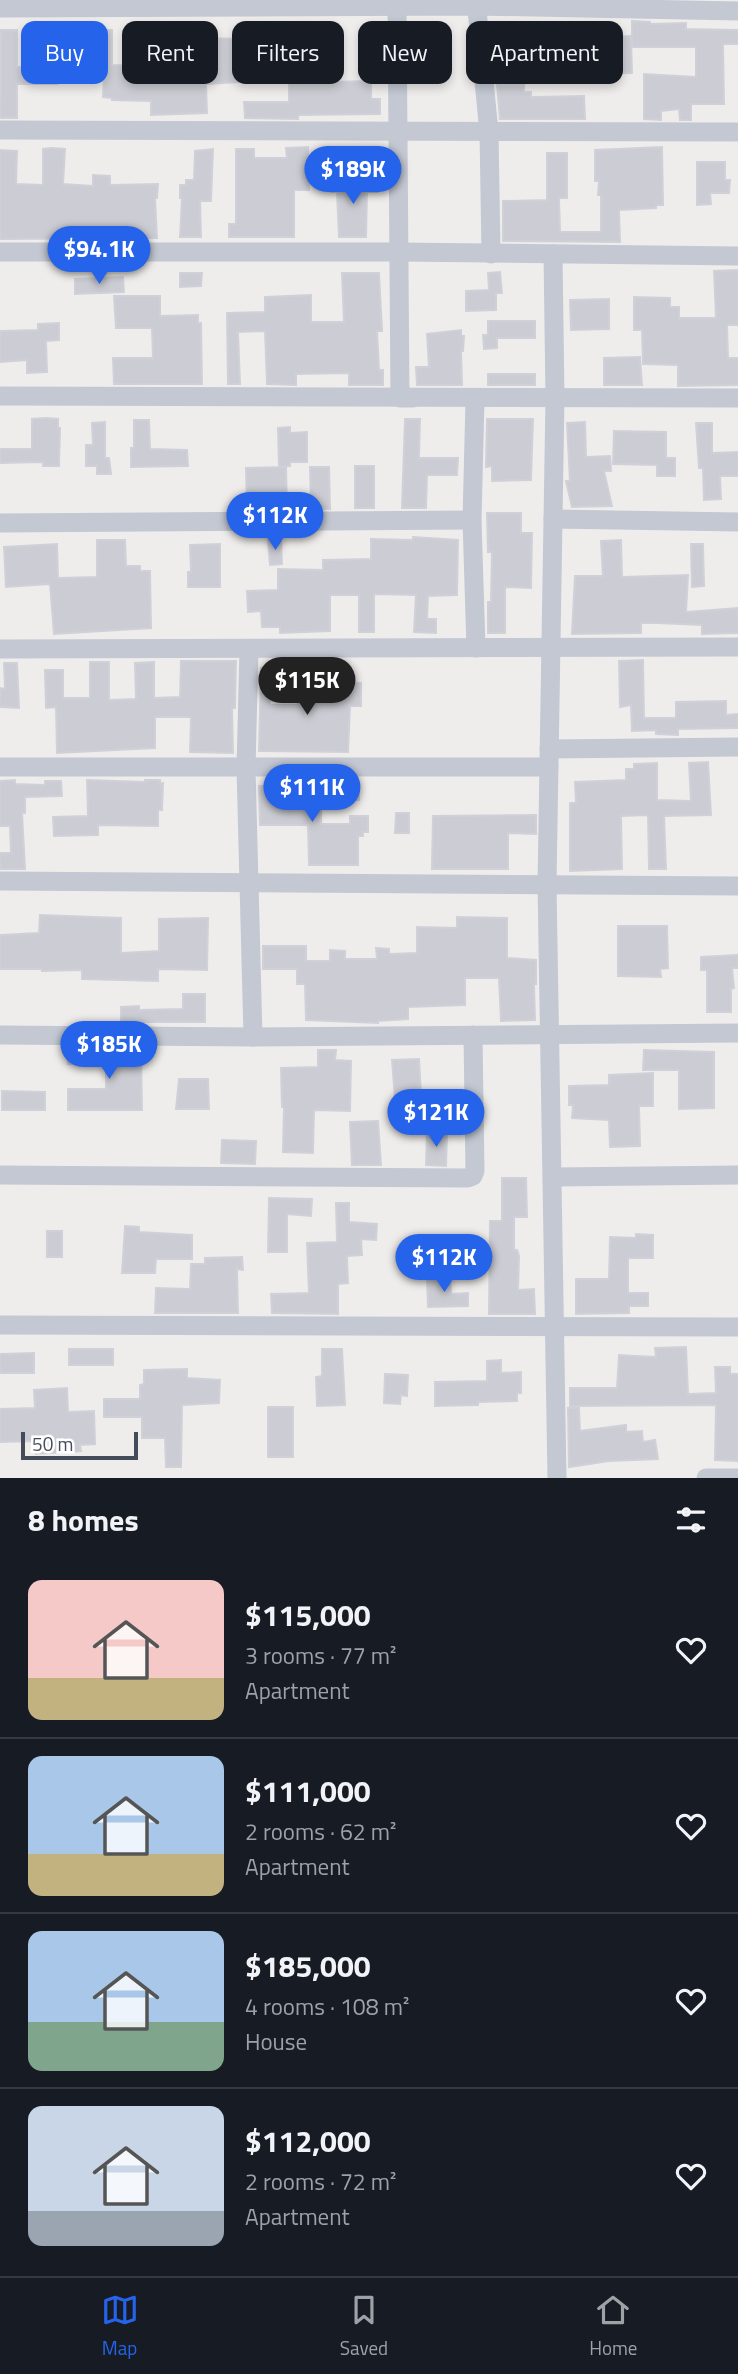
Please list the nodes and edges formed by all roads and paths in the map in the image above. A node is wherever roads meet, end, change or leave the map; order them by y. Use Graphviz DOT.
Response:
graph roads {
  1 [pos="477,3"];
  2 [pos="517,4"];
  3 [pos="397,6"];
  4 [pos="0,8"];
  5 [pos="738,11"];
  6 [pos="0,130"];
  7 [pos="398,131"];
  8 [pos="489,132"];
  9 [pos="738,132"];
  10 [pos="0,252"];
  11 [pos="399,252"];
  12 [pos="491,254"];
  13 [pos="554,254"];
  14 [pos="738,256"];
  15 [pos="0,396"];
  16 [pos="400,398"];
  17 [pos="555,398"];
  18 [pos="738,398"];
  19 [pos="475,400"];
  20 [pos="553,519"];
  21 [pos="472,520"];
  22 [pos="738,522"];
  23 [pos="0,523"];
  24 [pos="738,647"];
  25 [pos="476,648"];
  26 [pos="551,648"];
  27 [pos="0,649"];
  28 [pos="249,649"];
  29 [pos="738,747"];
  30 [pos="549,758"];
  31 [pos="0,767"];
  32 [pos="246,768"];
  33 [pos="0,881"];
  34 [pos="250,884"];
  35 [pos="547,885"];
  36 [pos="738,886"];
  37 [pos="738,1033"];
  38 [pos="550,1034"];
  39 [pos="0,1035"];
  40 [pos="472,1035"];
  41 [pos="253,1037"];
  42 [pos="0,1175"];
  43 [pos="738,1175"];
  44 [pos="554,1177"];
  45 [pos="0,1325"];
  46 [pos="555,1325"];
  47 [pos="738,1326"];
  48 [pos="557,1478"];
  49 [pos="706,1478"];
  50 [pos="738,1478"];
  1 -- 2 [label="street"];
  1 -- 3 [label="street"];
  1 -- 8 [label="street"];
  2 -- 5 [label="street"];
  3 -- 4 [label="street"];
  3 -- 7 [label="street"];
  6 -- 7 [label="street"];
  7 -- 8 [label="street"];
  7 -- 11 [label="street"];
  8 -- 9 [label="street"];
  8 -- 12 [label="street"];
  10 -- 11 [label="street"];
  11 -- 12 [label="street"];
  11 -- 16 [label="street"];
  12 -- 13 [label="street"];
  13 -- 14 [label="street"];
  13 -- 17 [label="street"];
  15 -- 16 [label="street"];
  16 -- 17 [label="street"];
  16 -- 19 [label="street"];
  17 -- 18 [label="street"];
  17 -- 19 [label="street"];
  17 -- 20 [label="street"];
  19 -- 21 [label="street"];
  20 -- 22 [label="street"];
  20 -- 26 [label="street"];
  21 -- 23 [label="street"];
  21 -- 25 [label="street"];
  24 -- 26 [label="street"];
  25 -- 26 [label="street"];
  25 -- 28 [label="street"];
  26 -- 30 [label="street"];
  27 -- 28 [label="street"];
  28 -- 32 [label="street"];
  29 -- 30 [label="street"];
  30 -- 32 [label="street"];
  30 -- 35 [label="street"];
  31 -- 32 [label="street"];
  32 -- 34 [label="street"];
  33 -- 34 [label="street"];
  34 -- 35 [label="street"];
  34 -- 41 [label="street"];
  35 -- 36 [label="street"];
  35 -- 38 [label="street"];
  37 -- 38 [label="street"];
  38 -- 40 [label="street"];
  38 -- 44 [label="street"];
  39 -- 41 [label="street"];
  40 -- 41 [label="street"];
  40 -- 42 [label="street"];
  43 -- 44 [label="street"];
  44 -- 46 [label="street"];
  45 -- 46 [label="street"];
  46 -- 47 [label="street"];
  46 -- 48 [label="street"];
  49 -- 50 [label="street"];
}
